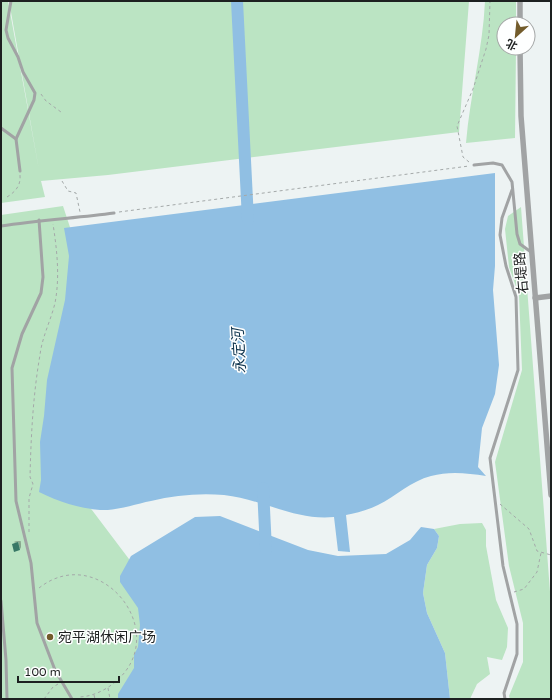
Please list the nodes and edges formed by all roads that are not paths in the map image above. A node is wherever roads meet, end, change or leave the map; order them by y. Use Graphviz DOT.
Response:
graph roads {
  1 [pos="11,1"];
  2 [pos="520,1"];
  3 [pos="520,16"];
  4 [pos="520,56"];
  5 [pos="1,128"];
  6 [pos="16,138"];
  7 [pos="474,165"];
  8 [pos="20,171"];
  9 [pos="512,192"];
  10 [pos="114,213"];
  11 [pos="39,220"];
  12 [pos="1,226"];
  13 [pos="532,253"];
  14 [pos="551,296"];
  15 [pos="535,298"];
  16 [pos="551,495"];
  17 [pos="1,601"];
  18 [pos="71,698"];
  19 [pos="7,699"];
  20 [pos="505,699"];
  1 -- 6 [label="lane"];
  2 -- 3 [label="street"];
  4 -- 13 [label="street, 右堤路"];
  5 -- 6 [label="lane"];
  6 -- 8 [label="lane"];
  7 -- 9 [label="lane"];
  9 -- 13 [label="lane"];
  9 -- 20 [label="lane"];
  10 -- 11 [label="lane"];
  11 -- 12 [label="lane"];
  11 -- 18 [label="lane"];
  13 -- 15 [label="street, 右堤路"];
  14 -- 15 [label="street"];
  15 -- 16 [label="street, 右堤路"];
  17 -- 19 [label="lane"];
}
